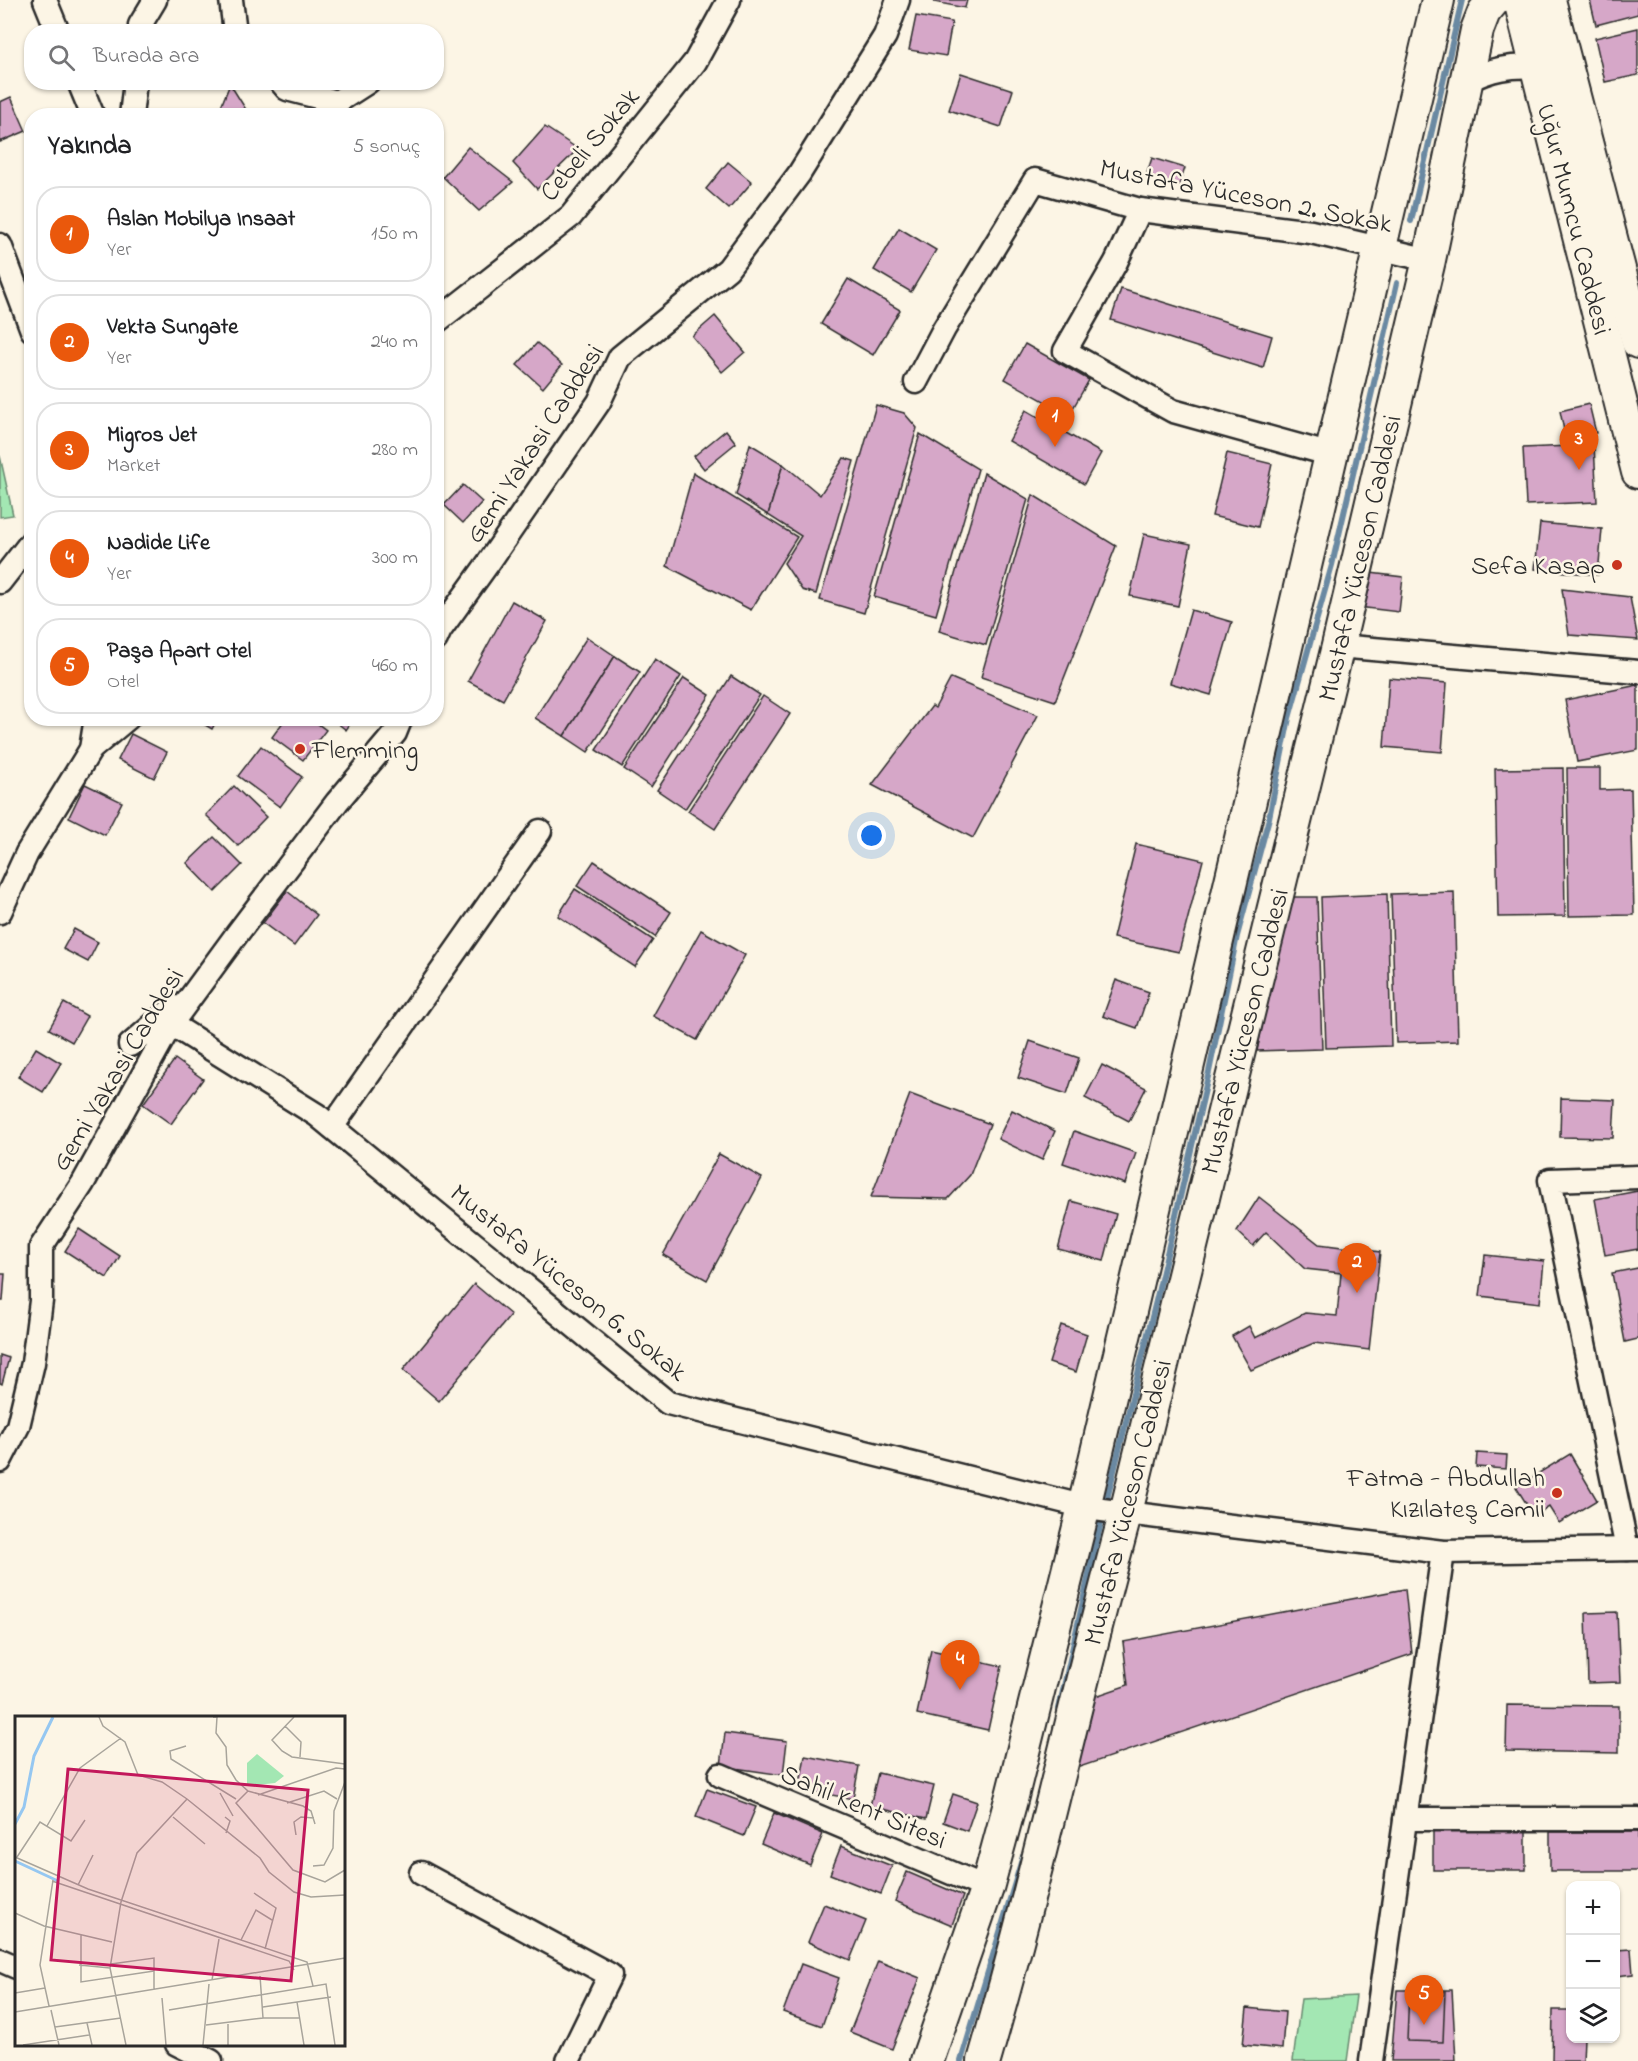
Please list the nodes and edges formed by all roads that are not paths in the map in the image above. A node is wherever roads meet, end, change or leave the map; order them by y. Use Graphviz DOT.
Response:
graph roads {
  1 [pos="45,0"];
  2 [pos="155,0"];
  3 [pos="231,0"];
  4 [pos="729,0"];
  5 [pos="898,0"];
  6 [pos="1438,0"];
  7 [pos="1494,0"];
  8 [pos="1520,0"];
  9 [pos="1549,0"];
  10 [pos="55,24"];
  11 [pos="141,24"];
  12 [pos="234,24"];
  13 [pos="1537,68"];
  14 [pos="1467,81"];
  15 [pos="82,90"];
  16 [pos="134,90"];
  17 [pos="291,90"];
  18 [pos="356,90"];
  19 [pos="90,108"];
  20 [pos="132,108"];
  21 [pos="1140,210"];
  22 [pos="0,245"];
  23 [pos="1380,247"];
  24 [pos="1429,260"];
  25 [pos="1628,263"];
  26 [pos="24,309"];
  27 [pos="444,316"];
  28 [pos="1638,342"];
  29 [pos="916,382"];
  30 [pos="1332,455"];
  31 [pos="1638,472"];
  32 [pos="24,552"];
  33 [pos="0,582"];
  34 [pos="444,624"];
  35 [pos="1338,646"];
  36 [pos="1638,672"];
  37 [pos="95,726"];
  38 [pos="118,726"];
  39 [pos="398,726"];
  40 [pos="91,749"];
  41 [pos="540,831"];
  42 [pos="0,912"];
  43 [pos="186,1002"];
  44 [pos="171,1024"];
  45 [pos="130,1045"];
  46 [pos="332,1127"];
  47 [pos="1638,1177"];
  48 [pos="0,1461"];
  49 [pos="1104,1510"];
  50 [pos="1633,1549"];
  51 [pos="1443,1552"];
  52 [pos="720,1776"];
  53 [pos="1405,1819"];
  54 [pos="1638,1819"];
  55 [pos="421,1873"];
  56 [pos="987,1888"];
  57 [pos="0,1960"];
  58 [pos="15,1967"];
  59 [pos="181,2046"];
  60 [pos="211,2061"];
  61 [pos="568,2061"];
  62 [pos="927,2061"];
  63 [pos="984,2061"];
  64 [pos="1371,2061"];
  1 -- 10 [label="street"];
  2 -- 11 [label="street"];
  3 -- 12 [label="street"];
  4 -- 27 [label="street, Cebeli Sokak"];
  5 -- 34 [label="street, Gemi Yakasi Caddesi"];
  6 -- 23 [label="street, Mustafa Yüceson Caddesi"];
  7 -- 14 [label="street, Mustafa Yüceson Caddesi"];
  8 -- 13 [label="street, Uğur Mumcu Caddesi"];
  9 -- 25 [label="street, Uğur Mumcu Caddesi"];
  13 -- 14 [label="street"];
  13 -- 31 [label="street, Uğur Mumcu Caddesi"];
  14 -- 24 [label="street, Mustafa Yüceson Caddesi"];
  15 -- 19 [label="street"];
  16 -- 20 [label="street"];
  17 -- 18 [label="street"];
  21 -- 23 [label="street, Mustafa Yüceson 2. Sokak"];
  21 -- 29 [label="street, Mustafa Yüceson 2. Sokak"];
  21 -- 30 [label="street"];
  22 -- 26 [label="street"];
  23 -- 24 [label="street, Mustafa Yüceson 2. Sokak"];
  23 -- 30 [label="street, Mustafa Yüceson Caddesi"];
  24 -- 35 [label="street, Mustafa Yüceson Caddesi"];
  25 -- 28 [label="street, Uğur Mumcu Caddesi"];
  30 -- 49 [label="street, Mustafa Yüceson Caddesi"];
  32 -- 33 [label="street"];
  35 -- 36 [label="street"];
  35 -- 49 [label="street, Mustafa Yüceson Caddesi"];
  37 -- 40 [label="street"];
  38 -- 40 [label="street"];
  39 -- 43 [label="street, Gemi Yakasi Caddesi"];
  40 -- 42 [label="street"];
  41 -- 46 [label="street"];
  43 -- 44 [label="street, Gemi Yakasi Caddesi"];
  43 -- 45 [label="street"];
  44 -- 46 [label="street, Mustafa Yüceson 6. Sokak"];
  44 -- 48 [label="street, Gemi Yakasi Caddesi"];
  46 -- 49 [label="street, Mustafa Yüceson 6. Sokak"];
  47 -- 50 [label="street"];
  49 -- 51 [label="street, Mustafa Yüceson 6. Sokak"];
  49 -- 56 [label="street, Mustafa Yüceson Caddesi"];
  49 -- 63 [label="street, Mustafa Yüceson Caddesi"];
  50 -- 51 [label="street, Mustafa Yüceson 6. Sokak"];
  51 -- 53 [label="street"];
  52 -- 56 [label="street, Sahil Kent Sitesi"];
  53 -- 54 [label="street"];
  53 -- 64 [label="street"];
  55 -- 61 [label="street"];
  56 -- 62 [label="street, Mustafa Yüceson Caddesi"];
  57 -- 58 [label="street"];
  59 -- 60 [label="street"];
}
